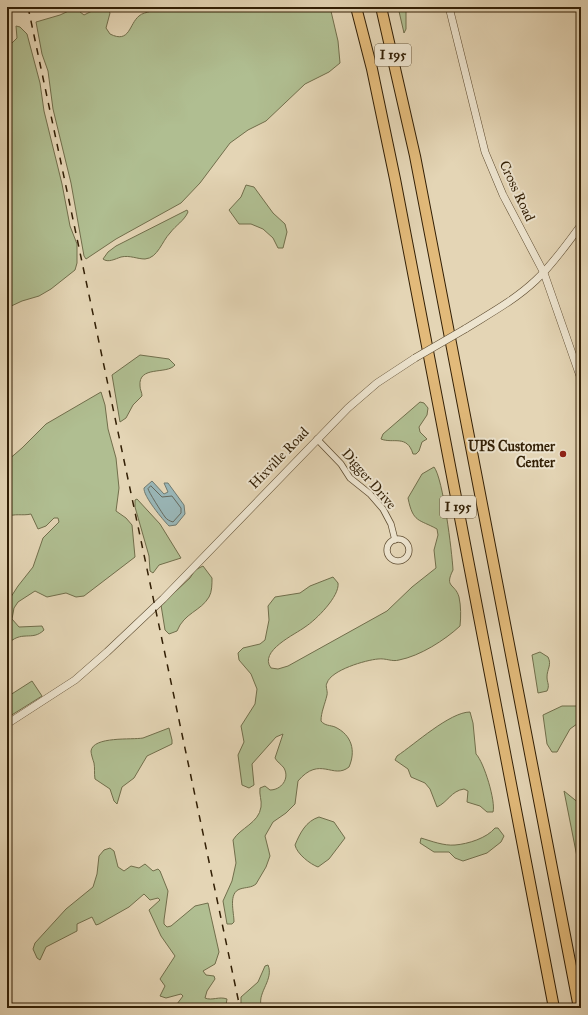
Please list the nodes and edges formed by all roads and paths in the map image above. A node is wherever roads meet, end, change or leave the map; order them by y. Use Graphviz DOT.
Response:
graph roads {
  1 [pos="351,7"];
  2 [pos="356,7"];
  3 [pos="381,7"];
  4 [pos="448,7"];
  5 [pos="366,45"];
  6 [pos="581,225"];
  7 [pos="544,273"];
  8 [pos="581,379"];
  9 [pos="317,439"];
  10 [pos="395,540"];
  11 [pos="7,724"];
  12 [pos="554,1008"];
  13 [pos="579,1008"];
  1 -- 5 [label="highway"];
  2 -- 5 [label="highway, I 195"];
  3 -- 13 [label="highway, I 195"];
  4 -- 7 [label="street, Cross Road"];
  5 -- 12 [label="highway, I 195"];
  6 -- 7 [label="street, Hixville Road"];
  7 -- 8 [label="street, Cross Road"];
  7 -- 9 [label="street, Hixville Road, bridge"];
  9 -- 10 [label="street, Digger Drive"];
  9 -- 11 [label="street, Hixville Road"];
}
